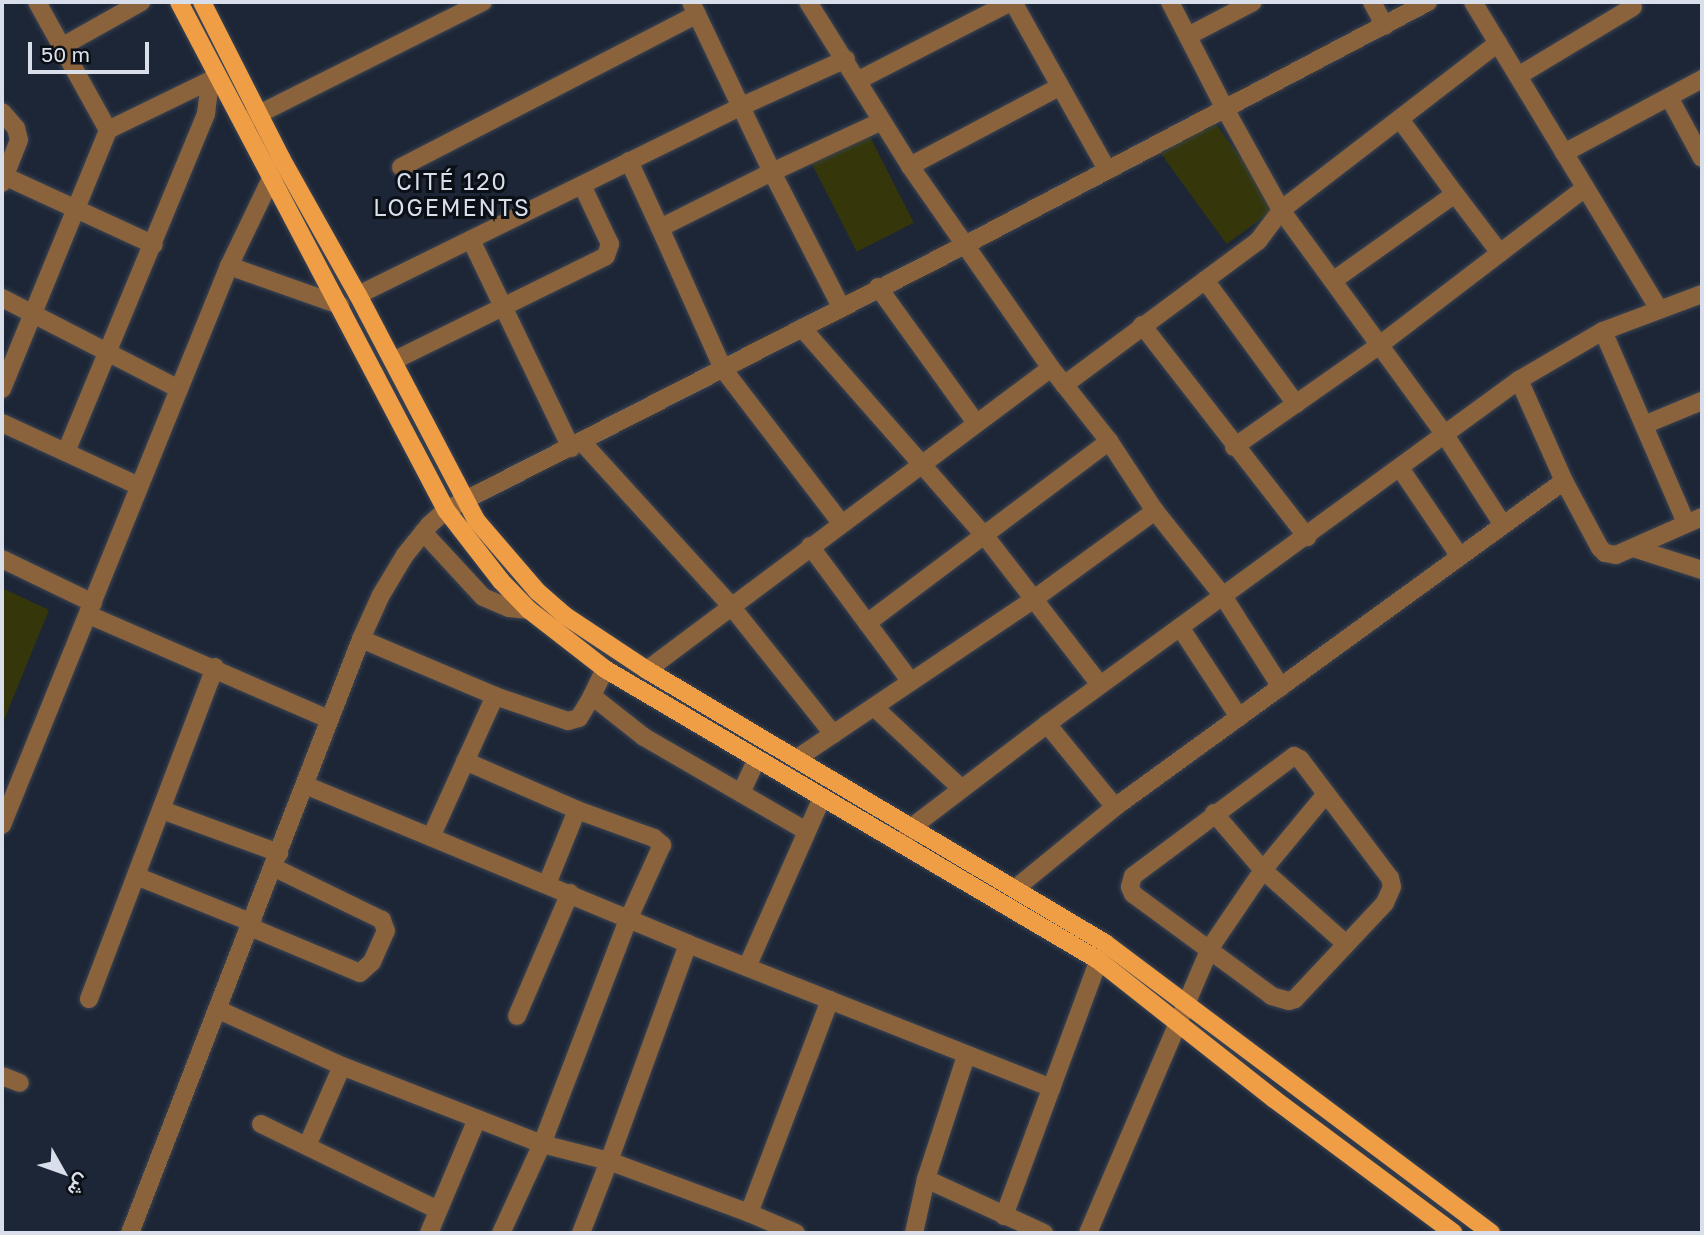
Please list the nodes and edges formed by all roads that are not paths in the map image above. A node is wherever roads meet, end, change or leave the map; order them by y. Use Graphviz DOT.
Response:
graph roads {
  1 [pos="37,2"];
  2 [pos="141,2"];
  3 [pos="179,2"];
  4 [pos="201,2"];
  5 [pos="483,2"];
  6 [pos="1012,2"];
  7 [pos="1170,2"];
  8 [pos="1253,2"];
  9 [pos="1372,2"];
  10 [pos="1428,2"];
  11 [pos="1472,2"];
  12 [pos="811,3"];
  13 [pos="1635,3"];
  14 [pos="694,8"];
  15 [pos="1385,26"];
  16 [pos="1188,36"];
  17 [pos="1498,43"];
  18 [pos="63,46"];
  19 [pos="846,59"];
  20 [pos="1518,76"];
  21 [pos="214,79"];
  22 [pos="1702,79"];
  23 [pos="859,80"];
  24 [pos="1059,87"];
  25 [pos="1670,97"];
  26 [pos="742,106"];
  27 [pos="1224,107"];
  28 [pos="2,112"];
  29 [pos="260,114"];
  30 [pos="1401,119"];
  31 [pos="882,121"];
  32 [pos="240,123"];
  33 [pos="108,131"];
  34 [pos="1564,153"];
  35 [pos="281,158"];
  36 [pos="1702,158"];
  37 [pos="629,161"];
  38 [pos="910,166"];
  39 [pos="401,167"];
  40 [pos="1106,169"];
  41 [pos="772,172"];
  42 [pos="270,177"];
  43 [pos="3,178"];
  44 [pos="582,185"];
  45 [pos="1585,188"];
  46 [pos="1455,194"];
  47 [pos="77,208"];
  48 [pos="1282,210"];
  49 [pos="660,228"];
  50 [pos="471,240"];
  51 [pos="965,244"];
  52 [pos="154,245"];
  53 [pos="1500,253"];
  54 [pos="229,267"];
  55 [pos="1205,280"];
  56 [pos="1334,280"];
  57 [pos="878,287"];
  58 [pos="358,295"];
  59 [pos="1702,295"];
  60 [pos="2,298"];
  61 [pos="340,305"];
  62 [pos="841,307"];
  63 [pos="503,308"];
  64 [pos="1659,309"];
  65 [pos="32,313"];
  66 [pos="1142,326"];
  67 [pos="802,328"];
  68 [pos="1603,331"];
  69 [pos="1381,344"];
  70 [pos="109,353"];
  71 [pos="393,361"];
  72 [pos="1051,368"];
  73 [pos="723,369"];
  74 [pos="1519,380"];
  75 [pos="1064,385"];
  76 [pos="2,389"];
  77 [pos="178,389"];
  78 [pos="1702,401"];
  79 [pos="1296,404"];
  80 [pos="2,423"];
  81 [pos="976,423"];
  82 [pos="1644,425"];
  83 [pos="1445,435"];
  84 [pos="1109,441"];
  85 [pos="576,445"];
  86 [pos="1234,447"];
  87 [pos="66,452"];
  88 [pos="922,462"];
  89 [pos="1400,468"];
  90 [pos="1564,481"];
  91 [pos="139,486"];
  92 [pos="465,500"];
  93 [pos="446,510"];
  94 [pos="1155,511"];
  95 [pos="1694,520"];
  96 [pos="841,523"];
  97 [pos="1503,525"];
  98 [pos="423,532"];
  99 [pos="985,536"];
  100 [pos="1307,537"];
  101 [pos="810,546"];
  102 [pos="1633,548"];
  103 [pos="1459,555"];
  104 [pos="2,559"];
  105 [pos="486,562"];
  106 [pos="1702,570"];
  107 [pos="470,586"];
  108 [pos="1223,596"];
  109 [pos="1034,599"];
  110 [pos="732,606"];
  111 [pos="91,609"];
  112 [pos="529,610"];
  113 [pos="867,623"];
  114 [pos="1180,627"];
  115 [pos="361,639"];
  116 [pos="215,667"];
  117 [pos="605,669"];
  118 [pos="647,670"];
  119 [pos="911,682"];
  120 [pos="1100,685"];
  121 [pos="1281,687"];
  122 [pos="495,696"];
  123 [pos="592,696"];
  124 [pos="874,707"];
  125 [pos="1239,717"];
  126 [pos="328,719"];
  127 [pos="1047,724"];
  128 [pos="833,734"];
  129 [pos="796,759"];
  130 [pos="757,760"];
  131 [pos="465,761"];
  132 [pos="305,785"];
  133 [pos="962,789"];
  134 [pos="741,793"];
  135 [pos="1325,794"];
  136 [pos="822,797"];
  137 [pos="1115,807"];
  138 [pos="162,810"];
  139 [pos="577,810"];
  140 [pos="1214,813"];
  141 [pos="2,825"];
  142 [pos="806,831"];
  143 [pos="907,835"];
  144 [pos="431,837"];
  145 [pos="276,860"];
  146 [pos="1263,870"];
  147 [pos="136,876"];
  148 [pos="547,884"];
  149 [pos="1016,888"];
  150 [pos="570,893"];
  151 [pos="628,920"];
  152 [pos="251,925"];
  153 [pos="1105,943"];
  154 [pos="1345,943"];
  155 [pos="688,944"];
  156 [pos="1210,948"];
  157 [pos="1098,960"];
  158 [pos="747,967"];
  159 [pos="89,999"];
  160 [pos="830,1000"];
  161 [pos="1187,1003"];
  162 [pos="219,1010"];
  163 [pos="517,1016"];
  164 [pos="1177,1021"];
  165 [pos="966,1056"];
  166 [pos="342,1066"];
  167 [pos="2,1076"];
  168 [pos="20,1083"];
  169 [pos="1052,1088"];
  170 [pos="1330,1113"];
  171 [pos="477,1119"];
  172 [pos="261,1124"];
  173 [pos="1316,1131"];
  174 [pos="542,1144"];
  175 [pos="307,1146"];
  176 [pos="609,1161"];
  177 [pos="926,1179"];
  178 [pos="438,1210"];
  179 [pos="749,1213"];
  180 [pos="1004,1216"];
  181 [pos="766,1227"];
  182 [pos="130,1233"];
  183 [pos="429,1233"];
  184 [pos="501,1233"];
  185 [pos="581,1233"];
  186 [pos="796,1233"];
  187 [pos="914,1233"];
  188 [pos="1044,1233"];
  189 [pos="1088,1233"];
  190 [pos="1454,1233"];
  191 [pos="1491,1233"];
  1 -- 18 [label="street"];
  2 -- 18 [label="street"];
  3 -- 21 [label="main road"];
  4 -- 29 [label="main road"];
  5 -- 29 [label="street"];
  6 -- 23 [label="street"];
  6 -- 24 [label="street"];
  7 -- 16 [label="street"];
  8 -- 16 [label="street"];
  9 -- 15 [label="street"];
  10 -- 15 [label="street"];
  11 -- 17 [label="street"];
  12 -- 19 [label="street"];
  13 -- 20 [label="street"];
  14 -- 26 [label="street"];
  14 -- 39 [label="street"];
  15 -- 27 [label="street"];
  16 -- 27 [label="street"];
  17 -- 20 [label="street"];
  17 -- 30 [label="street"];
  18 -- 33 [label="street"];
  19 -- 23 [label="street"];
  19 -- 26 [label="street"];
  20 -- 34 [label="street"];
  21 -- 32 [label="main road"];
  21 -- 33 [label="street"];
  21 -- 52 [label="street"];
  22 -- 25 [label="street"];
  23 -- 31 [label="street"];
  24 -- 38 [label="street"];
  24 -- 40 [label="street"];
  25 -- 34 [label="street"];
  25 -- 36 [label="street"];
  26 -- 37 [label="street"];
  26 -- 41 [label="street"];
  27 -- 40 [label="street"];
  27 -- 48 [label="street"];
  28 -- 43 [label="street"];
  29 -- 32 [label="street"];
  29 -- 35 [label="main road"];
  30 -- 46 [label="street"];
  30 -- 48 [label="street"];
  31 -- 38 [label="street"];
  31 -- 41 [label="street"];
  32 -- 42 [label="main road"];
  33 -- 47 [label="street"];
  34 -- 45 [label="street"];
  35 -- 42 [label="street"];
  35 -- 58 [label="main road"];
  37 -- 44 [label="street"];
  37 -- 49 [label="street"];
  38 -- 51 [label="street"];
  40 -- 51 [label="street"];
  41 -- 49 [label="street"];
  41 -- 62 [label="street"];
  42 -- 54 [label="street"];
  42 -- 61 [label="main road"];
  43 -- 47 [label="street"];
  44 -- 50 [label="street"];
  44 -- 63 [label="street"];
  45 -- 53 [label="street"];
  45 -- 64 [label="street"];
  46 -- 53 [label="street"];
  46 -- 56 [label="street"];
  47 -- 52 [label="street"];
  47 -- 65 [label="street"];
  48 -- 55 [label="street"];
  48 -- 56 [label="street"];
  49 -- 73 [label="street"];
  50 -- 58 [label="street"];
  50 -- 63 [label="street"];
  51 -- 57 [label="street"];
  51 -- 72 [label="street"];
  52 -- 70 [label="street"];
  53 -- 69 [label="street"];
  54 -- 61 [label="street"];
  54 -- 77 [label="street"];
  55 -- 66 [label="street"];
  55 -- 79 [label="street"];
  56 -- 69 [label="street"];
  57 -- 62 [label="street"];
  57 -- 81 [label="street"];
  58 -- 71 [label="main road"];
  59 -- 64 [label="street"];
  60 -- 65 [label="street"];
  61 -- 93 [label="main road"];
  62 -- 67 [label="street"];
  63 -- 71 [label="street"];
  63 -- 85 [label="street"];
  64 -- 68 [label="street"];
  65 -- 70 [label="street"];
  65 -- 76 [label="street"];
  66 -- 75 [label="street"];
  66 -- 86 [label="street"];
  67 -- 73 [label="street"];
  67 -- 88 [label="street"];
  68 -- 74 [label="street"];
  68 -- 82 [label="street"];
  69 -- 79 [label="street"];
  69 -- 83 [label="street"];
  70 -- 77 [label="street"];
  70 -- 87 [label="street"];
  71 -- 92 [label="main road"];
  72 -- 75 [label="street"];
  72 -- 81 [label="street"];
  73 -- 85 [label="street"];
  73 -- 96 [label="street"];
  74 -- 83 [label="street"];
  74 -- 90 [label="street"];
  75 -- 84 [label="street"];
  77 -- 91 [label="street"];
  78 -- 82 [label="street"];
  79 -- 86 [label="street"];
  80 -- 87 [label="street"];
  81 -- 88 [label="street"];
  82 -- 95 [label="street"];
  83 -- 89 [label="street"];
  83 -- 97 [label="street"];
  84 -- 94 [label="street"];
  84 -- 99 [label="street"];
  85 -- 92 [label="street"];
  85 -- 110 [label="street"];
  86 -- 100 [label="street"];
  87 -- 91 [label="street"];
  88 -- 96 [label="street"];
  88 -- 99 [label="street"];
  89 -- 100 [label="street"];
  89 -- 103 [label="street"];
  90 -- 97 [label="street"];
  90 -- 102 [label="street"];
  91 -- 111 [label="street"];
  92 -- 93 [label="street"];
  92 -- 118 [label="main road"];
  93 -- 98 [label="street"];
  93 -- 105 [label="main road"];
  94 -- 108 [label="street"];
  94 -- 109 [label="street"];
  95 -- 102 [label="street"];
  96 -- 101 [label="street"];
  97 -- 103 [label="street"];
  98 -- 107 [label="street"];
  98 -- 115 [label="street"];
  99 -- 109 [label="street"];
  99 -- 113 [label="street"];
  100 -- 108 [label="street"];
  101 -- 110 [label="street"];
  101 -- 113 [label="street"];
  102 -- 106 [label="street"];
  103 -- 121 [label="street"];
  104 -- 111 [label="street"];
  105 -- 107 [label="street"];
  105 -- 112 [label="main road"];
  107 -- 112 [label="street"];
  108 -- 114 [label="street"];
  108 -- 121 [label="street"];
  109 -- 119 [label="street"];
  109 -- 120 [label="street"];
  110 -- 118 [label="street"];
  110 -- 128 [label="street"];
  111 -- 116 [label="street"];
  111 -- 141 [label="street"];
  112 -- 117 [label="main road"];
  113 -- 119 [label="street"];
  114 -- 120 [label="street"];
  114 -- 125 [label="street"];
  115 -- 122 [label="street"];
  115 -- 126 [label="street"];
  116 -- 126 [label="street"];
  116 -- 138 [label="street"];
  117 -- 123 [label="street"];
  117 -- 130 [label="main road"];
  118 -- 129 [label="main road"];
  119 -- 124 [label="street"];
  120 -- 127 [label="street"];
  121 -- 125 [label="street"];
  122 -- 123 [label="street"];
  122 -- 131 [label="street"];
  123 -- 134 [label="street"];
  124 -- 128 [label="street"];
  124 -- 133 [label="street"];
  125 -- 137 [label="street"];
  126 -- 132 [label="street"];
  127 -- 133 [label="street"];
  127 -- 137 [label="street"];
  128 -- 129 [label="street"];
  129 -- 143 [label="main road"];
  130 -- 134 [label="street"];
  130 -- 136 [label="main road"];
  131 -- 139 [label="street"];
  131 -- 144 [label="street"];
  132 -- 144 [label="street"];
  132 -- 145 [label="street"];
  133 -- 143 [label="street"];
  134 -- 142 [label="street"];
  135 -- 140 [label="street"];
  135 -- 146 [label="street"];
  135 -- 154 [label="street"];
  136 -- 142 [label="street"];
  136 -- 143 [label="main road"];
  137 -- 149 [label="street"];
  138 -- 145 [label="street"];
  138 -- 147 [label="street"];
  139 -- 148 [label="street"];
  139 -- 151 [label="street"];
  140 -- 146 [label="street"];
  140 -- 156 [label="street"];
  142 -- 158 [label="street"];
  143 -- 149 [label="main road"];
  143 -- 157 [label="main road"];
  144 -- 148 [label="street"];
  145 -- 152 [label="street"];
  145 -- 152 [label="street"];
  146 -- 154 [label="street"];
  146 -- 156 [label="street"];
  147 -- 152 [label="street"];
  147 -- 159 [label="street"];
  148 -- 150 [label="street"];
  149 -- 153 [label="main road"];
  150 -- 151 [label="street"];
  150 -- 163 [label="street"];
  151 -- 155 [label="street"];
  151 -- 174 [label="street"];
  152 -- 162 [label="street"];
  153 -- 157 [label="street"];
  153 -- 161 [label="main road"];
  154 -- 156 [label="street"];
  155 -- 158 [label="street"];
  155 -- 176 [label="street"];
  156 -- 161 [label="street"];
  157 -- 164 [label="main road"];
  157 -- 169 [label="street"];
  158 -- 160 [label="street"];
  160 -- 165 [label="street"];
  160 -- 179 [label="street"];
  161 -- 164 [label="street"];
  161 -- 170 [label="main road"];
  162 -- 166 [label="street"];
  162 -- 182 [label="street"];
  164 -- 173 [label="main road"];
  164 -- 189 [label="street"];
  165 -- 169 [label="street"];
  165 -- 177 [label="street"];
  166 -- 171 [label="street"];
  166 -- 175 [label="street"];
  167 -- 168 [label="street"];
  169 -- 180 [label="street"];
  170 -- 173 [label="main road"];
  170 -- 191 [label="main road"];
  171 -- 174 [label="street"];
  171 -- 178 [label="street"];
  172 -- 175 [label="street"];
  173 -- 190 [label="main road"];
  174 -- 176 [label="street"];
  174 -- 184 [label="street"];
  175 -- 178 [label="street"];
  176 -- 179 [label="street"];
  176 -- 185 [label="street"];
  177 -- 180 [label="street"];
  177 -- 187 [label="street"];
  178 -- 183 [label="street"];
  179 -- 181 [label="street"];
  180 -- 188 [label="street"];
  181 -- 186 [label="street"];
}
